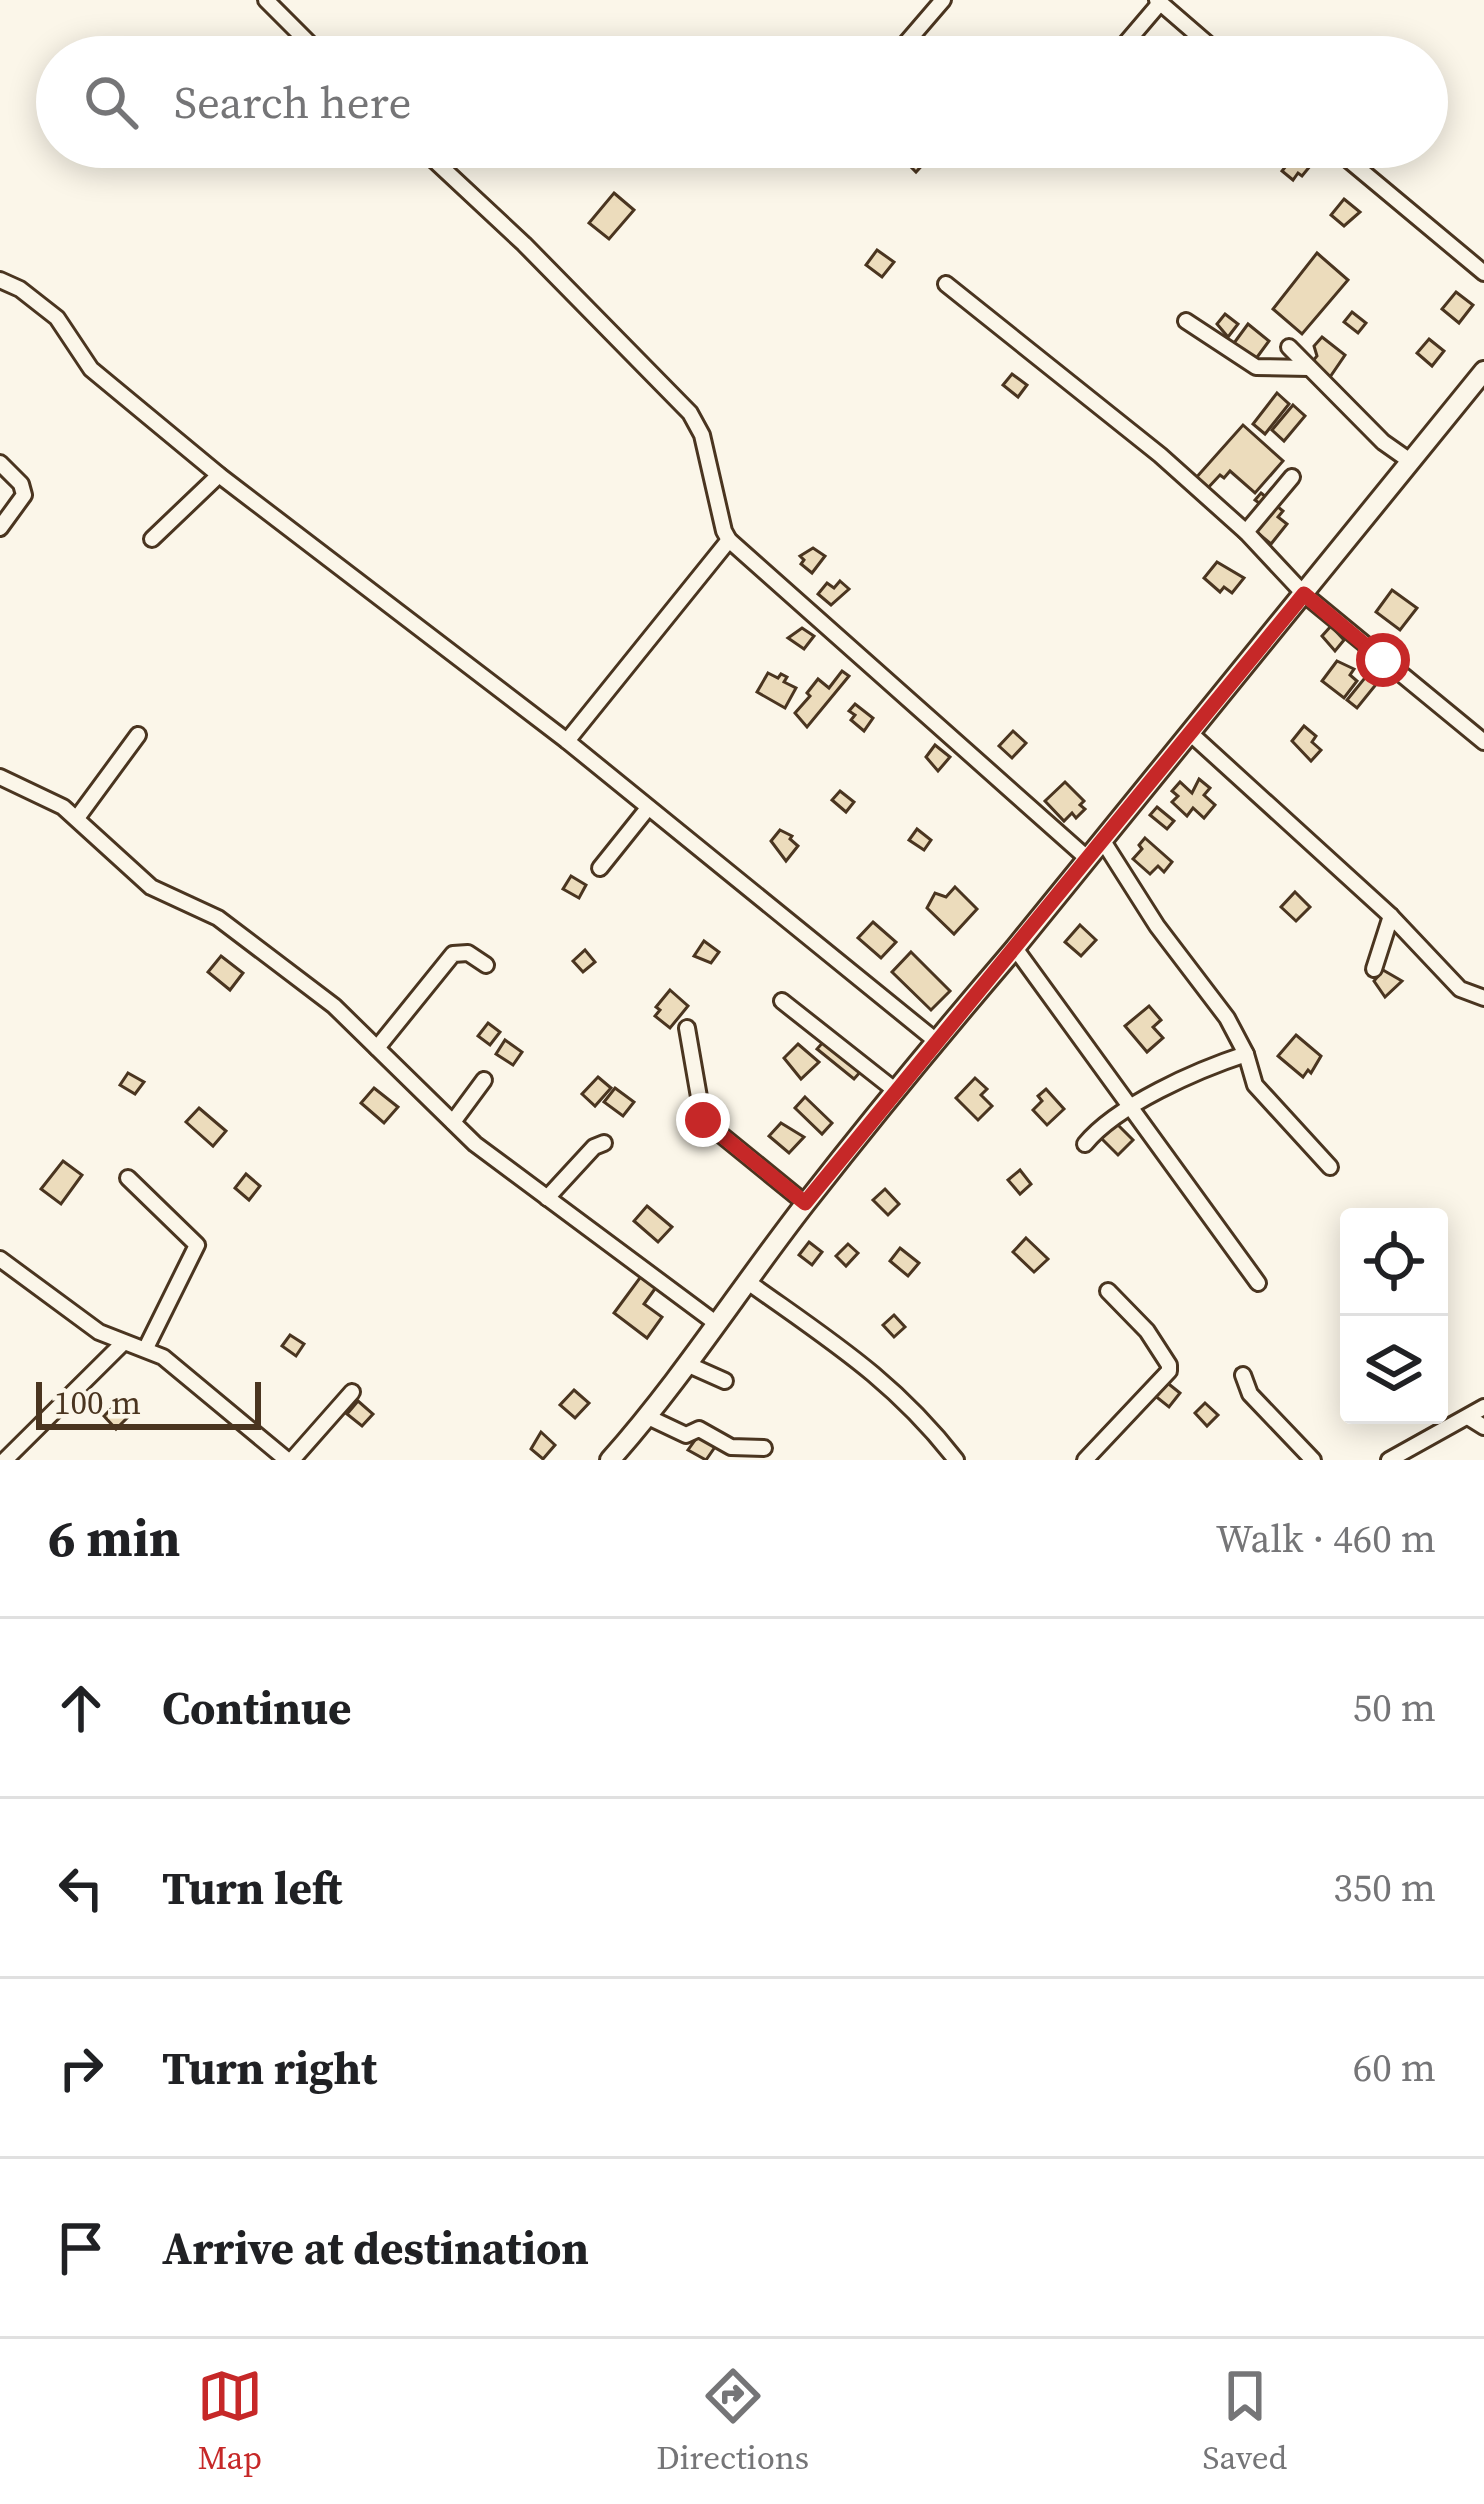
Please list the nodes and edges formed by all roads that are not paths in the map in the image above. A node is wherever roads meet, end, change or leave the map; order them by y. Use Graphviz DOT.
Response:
graph roads {
  1 [pos="266,0"];
  2 [pos="943,0"];
  3 [pos="1158,1"];
  4 [pos="302,36"];
  5 [pos="912,36"];
  6 [pos="1130,36"];
  7 [pos="1199,36"];
  8 [pos="443,168"];
  9 [pos="1358,168"];
  10 [pos="1484,273"];
  11 [pos="0,280"];
  12 [pos="946,284"];
  13 [pos="1186,321"];
  14 [pos="1289,347"];
  15 [pos="1309,368"];
  16 [pos="1484,371"];
  17 [pos="1411,461"];
  18 [pos="0,463"];
  19 [pos="220,475"];
  20 [pos="1292,477"];
  21 [pos="0,528"];
  22 [pos="1246,532"];
  23 [pos="152,539"];
  24 [pos="729,540"];
  25 [pos="1304,594"];
  26 [pos="1190,733"];
  27 [pos="138,734"];
  28 [pos="566,741"];
  29 [pos="1484,742"];
  30 [pos="0,777"];
  31 [pos="648,808"];
  32 [pos="77,818"];
  33 [pos="1102,841"];
  34 [pos="1088,859"];
  35 [pos="600,868"];
  36 [pos="1390,916"];
  37 [pos="1015,948"];
  38 [pos="486,965"];
  39 [pos="1374,969"];
  40 [pos="1484,986"];
  41 [pos="1460,988"];
  42 [pos="1484,998"];
  43 [pos="782,1001"];
  44 [pos="687,1028"];
  45 [pos="935,1040"];
  46 [pos="377,1048"];
  47 [pos="1246,1054"];
  48 [pos="484,1080"];
  49 [pos="896,1091"];
  50 [pos="1133,1106"];
  51 [pos="453,1122"];
  52 [pos="604,1143"];
  53 [pos="1084,1144"];
  54 [pos="1330,1167"];
  55 [pos="128,1178"];
  56 [pos="547,1198"];
  57 [pos="805,1203"];
  58 [pos="0,1258"];
  59 [pos="748,1282"];
  60 [pos="1258,1283"];
  61 [pos="1108,1291"];
  62 [pos="717,1324"];
  63 [pos="122,1344"];
  64 [pos="146,1348"];
  65 [pos="689,1365"];
  66 [pos="1243,1375"];
  67 [pos="725,1381"];
  68 [pos="352,1392"];
  69 [pos="1484,1407"];
  70 [pos="649,1417"];
  71 [pos="1468,1417"];
  72 [pos="1484,1427"];
  73 [pos="764,1448"];
  74 [pos="5,1460"];
  75 [pos="290,1460"];
  76 [pos="610,1460"];
  77 [pos="956,1460"];
  78 [pos="1085,1460"];
  79 [pos="1312,1460"];
  80 [pos="1389,1460"];
  1 -- 4 [label="street"];
  2 -- 5 [label="street"];
  3 -- 6 [label="street"];
  3 -- 7 [label="street"];
  8 -- 24 [label="street"];
  9 -- 10 [label="street"];
  11 -- 19 [label="street"];
  12 -- 22 [label="street"];
  13 -- 15 [label="street"];
  14 -- 15 [label="street"];
  15 -- 17 [label="street"];
  16 -- 17 [label="street"];
  17 -- 25 [label="street"];
  18 -- 21 [label="street"];
  19 -- 23 [label="street"];
  19 -- 28 [label="street"];
  20 -- 22 [label="street"];
  22 -- 25 [label="street"];
  24 -- 28 [label="street"];
  24 -- 34 [label="street"];
  25 -- 26 [label="street"];
  25 -- 29 [label="street"];
  26 -- 33 [label="street"];
  26 -- 36 [label="street"];
  27 -- 32 [label="street"];
  28 -- 31 [label="street"];
  30 -- 32 [label="street"];
  31 -- 35 [label="street"];
  31 -- 45 [label="street"];
  32 -- 46 [label="street"];
  33 -- 34 [label="street"];
  33 -- 47 [label="street"];
  34 -- 37 [label="street"];
  36 -- 39 [label="street"];
  36 -- 41 [label="street"];
  37 -- 45 [label="street"];
  37 -- 50 [label="street"];
  38 -- 46 [label="street"];
  40 -- 41 [label="street"];
  41 -- 42 [label="street"];
  43 -- 49 [label="street"];
  44 -- 57 [label="street"];
  45 -- 49 [label="street"];
  46 -- 51 [label="street"];
  47 -- 50 [label="street"];
  47 -- 54 [label="street"];
  48 -- 51 [label="street"];
  49 -- 57 [label="street"];
  50 -- 53 [label="street"];
  50 -- 60 [label="street"];
  51 -- 56 [label="street"];
  52 -- 56 [label="street"];
  55 -- 64 [label="street"];
  56 -- 62 [label="street"];
  57 -- 59 [label="street"];
  58 -- 63 [label="street"];
  59 -- 62 [label="street"];
  59 -- 77 [label="street"];
  61 -- 78 [label="street"];
  62 -- 65 [label="street"];
  63 -- 64 [label="street"];
  63 -- 74 [label="street"];
  64 -- 75 [label="street"];
  65 -- 67 [label="street"];
  65 -- 70 [label="street"];
  66 -- 79 [label="street"];
  68 -- 75 [label="street"];
  69 -- 71 [label="street"];
  70 -- 73 [label="street"];
  70 -- 76 [label="street"];
  71 -- 72 [label="street"];
  71 -- 80 [label="street"];
}
